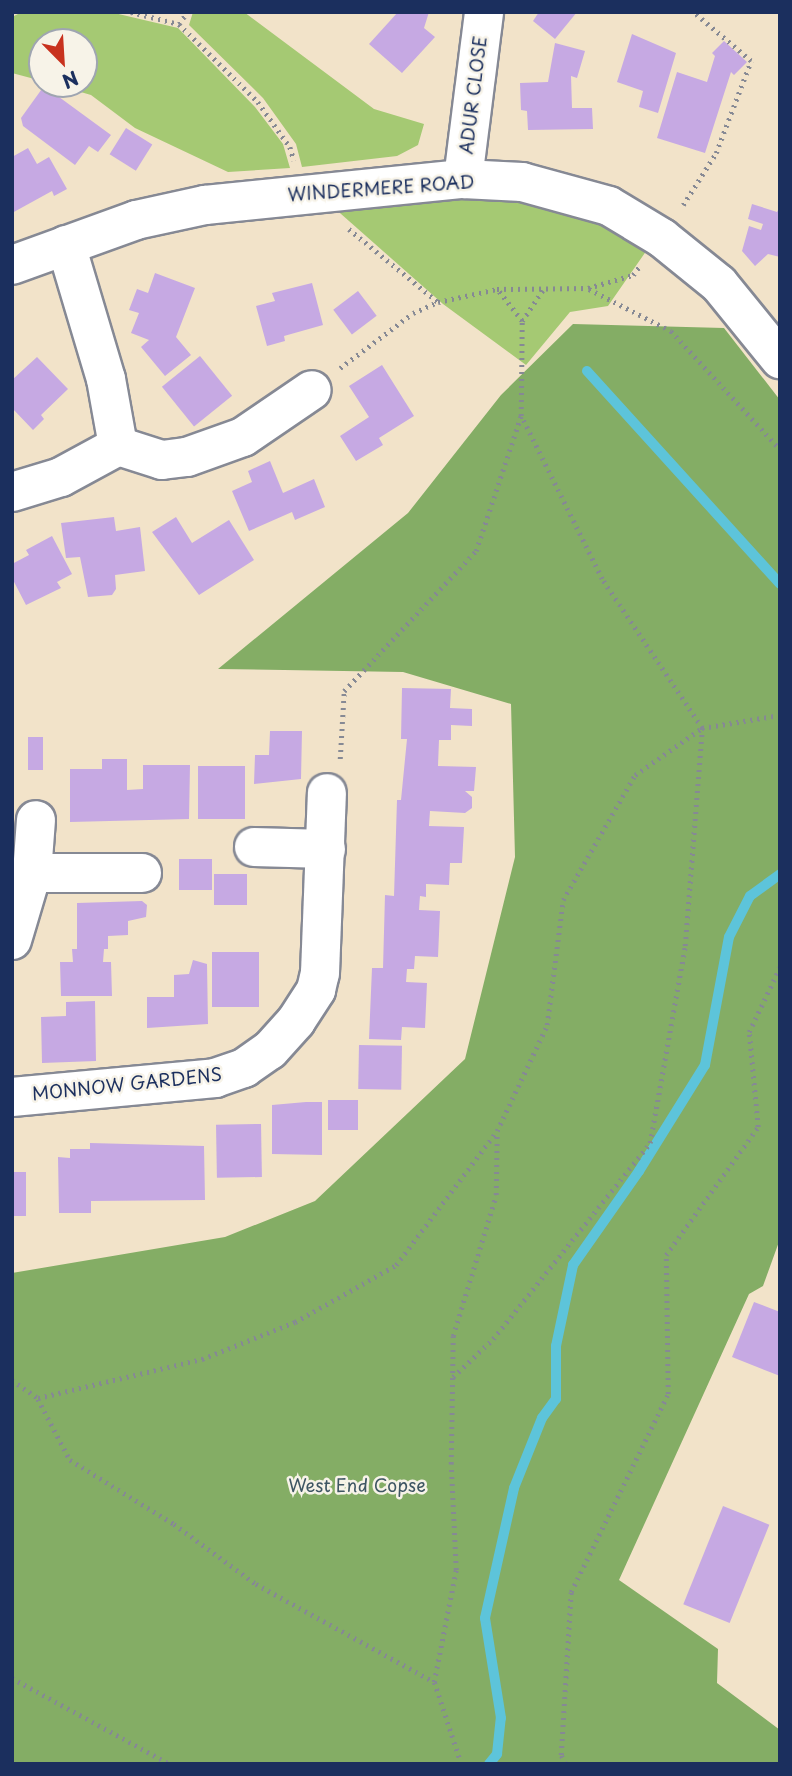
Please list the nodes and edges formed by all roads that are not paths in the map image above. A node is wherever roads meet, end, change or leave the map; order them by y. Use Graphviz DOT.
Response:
graph roads {
  1 [pos="484,12"];
  2 [pos="463,179"];
  3 [pos="66,246"];
  4 [pos="12,265"];
  5 [pos="780,359"];
  6 [pos="312,390"];
  7 [pos="118,446"];
  8 [pos="12,492"];
  9 [pos="327,793"];
  10 [pos="36,820"];
  11 [pos="254,847"];
  12 [pos="326,849"];
  13 [pos="32,873"];
  14 [pos="142,873"];
  15 [pos="12,940"];
  16 [pos="12,1097"];
  1 -- 2 [label="street, ADUR CLOSE"];
  2 -- 3 [label="street, WINDERMERE ROAD"];
  2 -- 5 [label="street, WINDERMERE ROAD"];
  3 -- 4 [label="street, WINDERMERE ROAD"];
  3 -- 7 [label="street"];
  6 -- 7 [label="street"];
  7 -- 8 [label="street"];
  9 -- 12 [label="street, MONNOW GARDENS"];
  10 -- 13 [label="street"];
  11 -- 12 [label="street"];
  12 -- 16 [label="street, MONNOW GARDENS"];
  13 -- 14 [label="street"];
  13 -- 15 [label="street"];
}
